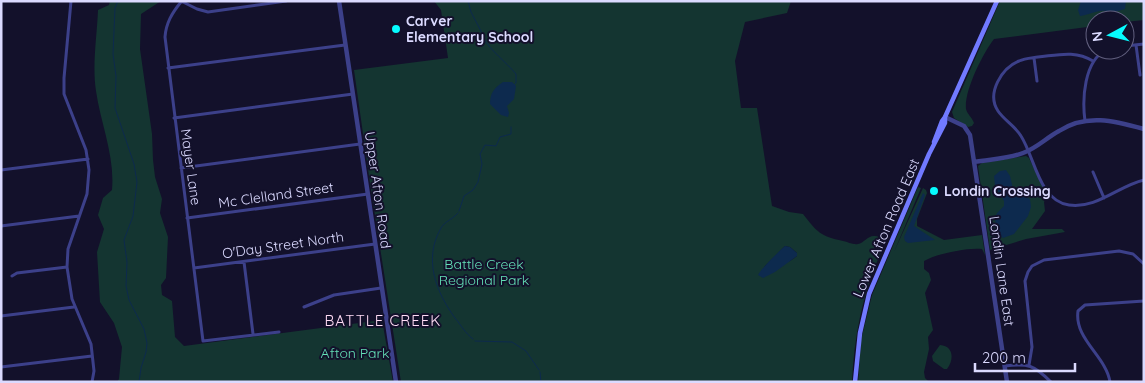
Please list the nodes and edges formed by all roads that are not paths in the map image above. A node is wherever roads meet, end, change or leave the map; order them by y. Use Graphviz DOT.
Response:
graph roads {
  1 [pos="71,1"];
  2 [pos="286,1"];
  3 [pos="339,1"];
  4 [pos="997,1"];
  5 [pos="183,2"];
  6 [pos="1144,44"];
  7 [pos="345,45"];
  8 [pos="1136,45"];
  9 [pos="1034,58"];
  10 [pos="1093,61"];
  11 [pos="168,68"];
  12 [pos="1140,75"];
  13 [pos="1037,81"];
  14 [pos="353,94"];
  15 [pos="174,118"];
  16 [pos="945,118"];
  17 [pos="1085,120"];
  18 [pos="1144,128"];
  19 [pos="360,144"];
  20 [pos="1028,151"];
  21 [pos="88,159"];
  22 [pos="974,162"];
  23 [pos="181,168"];
  24 [pos="1,170"];
  25 [pos="1093,172"];
  26 [pos="1144,180"];
  27 [pos="368,194"];
  28 [pos="1104,198"];
  29 [pos="79,216"];
  30 [pos="187,218"];
  31 [pos="1,226"];
  32 [pos="375,244"];
  33 [pos="244,262"];
  34 [pos="1144,264"];
  35 [pos="68,267"];
  36 [pos="194,268"];
  37 [pos="12,276"];
  38 [pos="382,288"];
  39 [pos="1144,301"];
  40 [pos="74,306"];
  41 [pos="304,307"];
  42 [pos="1,316"];
  43 [pos="279,332"];
  44 [pos="253,334"];
  45 [pos="92,356"];
  46 [pos="1029,365"];
  47 [pos="1005,366"];
  48 [pos="1,367"];
  49 [pos="92,382"];
  50 [pos="396,382"];
  51 [pos="855,382"];
  52 [pos="1007,382"];
  53 [pos="1051,382"];
  54 [pos="1110,382"];
  1 -- 21 [label="street"];
  2 -- 5 [label="street"];
  3 -- 7 [label="street, Upper Afton Road"];
  4 -- 16 [label="main road, Lower Afton Road East"];
  5 -- 11 [label="street, Mayer Lane"];
  6 -- 8 [label="street"];
  7 -- 11 [label="street"];
  7 -- 14 [label="street, Upper Afton Road"];
  8 -- 12 [label="street"];
  9 -- 10 [label="street"];
  9 -- 13 [label="street"];
  9 -- 20 [label="street"];
  10 -- 17 [label="street"];
  11 -- 15 [label="street, Mayer Lane"];
  14 -- 15 [label="street"];
  14 -- 19 [label="street, Upper Afton Road"];
  15 -- 23 [label="street, Mayer Lane"];
  16 -- 22 [label="street, Londin Lane East"];
  16 -- 51 [label="main road, Lower Afton Road East"];
  17 -- 18 [label="street"];
  17 -- 20 [label="street"];
  19 -- 23 [label="street"];
  19 -- 27 [label="street, Upper Afton Road"];
  20 -- 22 [label="street"];
  20 -- 28 [label="street"];
  21 -- 24 [label="street"];
  21 -- 29 [label="street"];
  22 -- 47 [label="street, Londin Lane East"];
  23 -- 30 [label="street, Mayer Lane"];
  25 -- 28 [label="street"];
  26 -- 28 [label="street"];
  27 -- 30 [label="street, Mc Clelland Street"];
  27 -- 32 [label="street, Upper Afton Road"];
  29 -- 31 [label="street"];
  29 -- 35 [label="street"];
  30 -- 36 [label="street, Mayer Lane"];
  32 -- 33 [label="street, O'Day Street North"];
  32 -- 38 [label="street, Upper Afton Road"];
  33 -- 36 [label="street, O'Day Street North"];
  33 -- 44 [label="street"];
  34 -- 46 [label="street"];
  35 -- 37 [label="street"];
  35 -- 40 [label="street"];
  36 -- 44 [label="street, Mayer Lane"];
  38 -- 41 [label="street"];
  38 -- 50 [label="street, Upper Afton Road"];
  39 -- 54 [label="street"];
  40 -- 42 [label="street"];
  40 -- 45 [label="street"];
  43 -- 44 [label="street"];
  45 -- 48 [label="street"];
  45 -- 49 [label="street"];
  46 -- 47 [label="street"];
  46 -- 53 [label="street"];
  47 -- 52 [label="street, Londin Lane East"];
}
